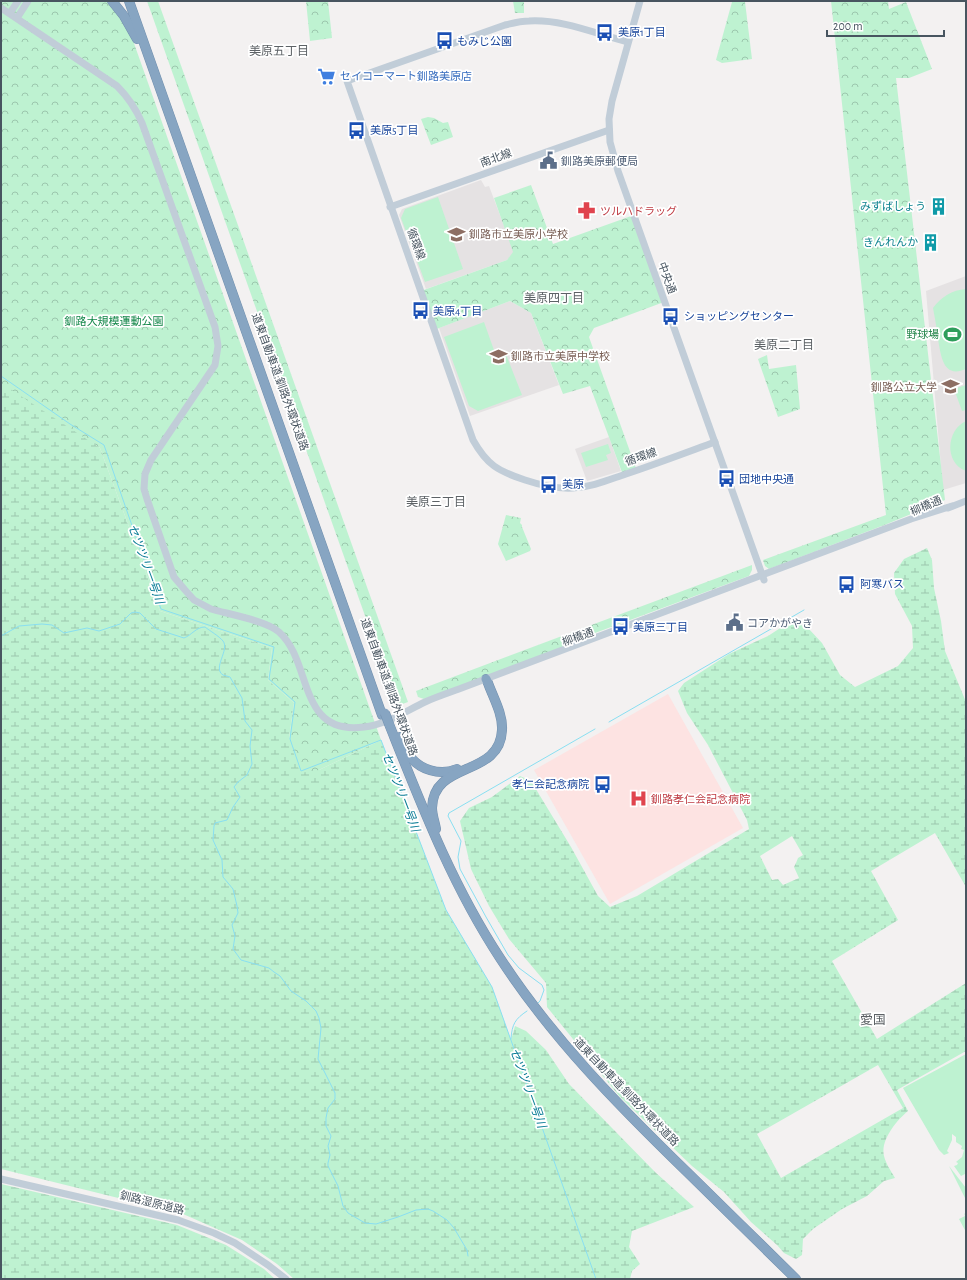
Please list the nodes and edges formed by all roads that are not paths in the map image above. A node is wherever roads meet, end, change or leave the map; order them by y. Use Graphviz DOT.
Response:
graph roads {
  1 [pos="18,1"];
  2 [pos="28,1"];
  3 [pos="112,1"];
  4 [pos="128,1"];
  5 [pos="132,1"];
  6 [pos="640,1"];
  7 [pos="1,8"];
  8 [pos="10,13"];
  9 [pos="16,18"];
  10 [pos="628,42"];
  11 [pos="156,80"];
  12 [pos="609,130"];
  13 [pos="390,207"];
  14 [pos="715,442"];
  15 [pos="966,501"];
  16 [pos="763,578"];
  17 [pos="486,682"];
  18 [pos="386,713"];
  19 [pos="389,723"];
  20 [pos="457,883"];
  21 [pos="1,1179"];
  22 [pos="286,1279"];
  23 [pos="790,1279"];
  24 [pos="796,1279"];
  1 -- 8 [label="street"];
  2 -- 9 [label="street"];
  3 -- 11 [label="highway"];
  4 -- 11 [label="highway, 道東自動車道;釧路外環状道路"];
  5 -- 18 [label="highway, 道東自動車道;釧路外環状道路"];
  6 -- 10 [label="street, 中央通"];
  7 -- 8 [label="street, 柳橋通"];
  8 -- 9 [label="street, 柳橋通"];
  9 -- 17 [label="street, 柳橋通"];
  10 -- 12 [label="street, 中央通"];
  10 -- 13 [label="street, 循環線"];
  11 -- 18 [label="highway, 道東自動車道;釧路外環状道路"];
  12 -- 13 [label="street, 南北線"];
  12 -- 14 [label="street, 中央通"];
  13 -- 14 [label="street, 循環線"];
  14 -- 16 [label="street, 中央通"];
  15 -- 16 [label="street, 柳橋通"];
  16 -- 17 [label="street, 柳橋通"];
  17 -- 19 [label="highway"];
  17 -- 20 [label="highway"];
  18 -- 19 [label="highway, 道東自動車道;釧路外環状道路, bridge"];
  19 -- 20 [label="highway, 道東自動車道;釧路外環状道路"];
  19 -- 23 [label="highway, 道東自動車道;釧路外環状道路"];
  20 -- 24 [label="highway, 道東自動車道;釧路外環状道路"];
  21 -- 22 [label="street, 釧路湿原道路"];
}
